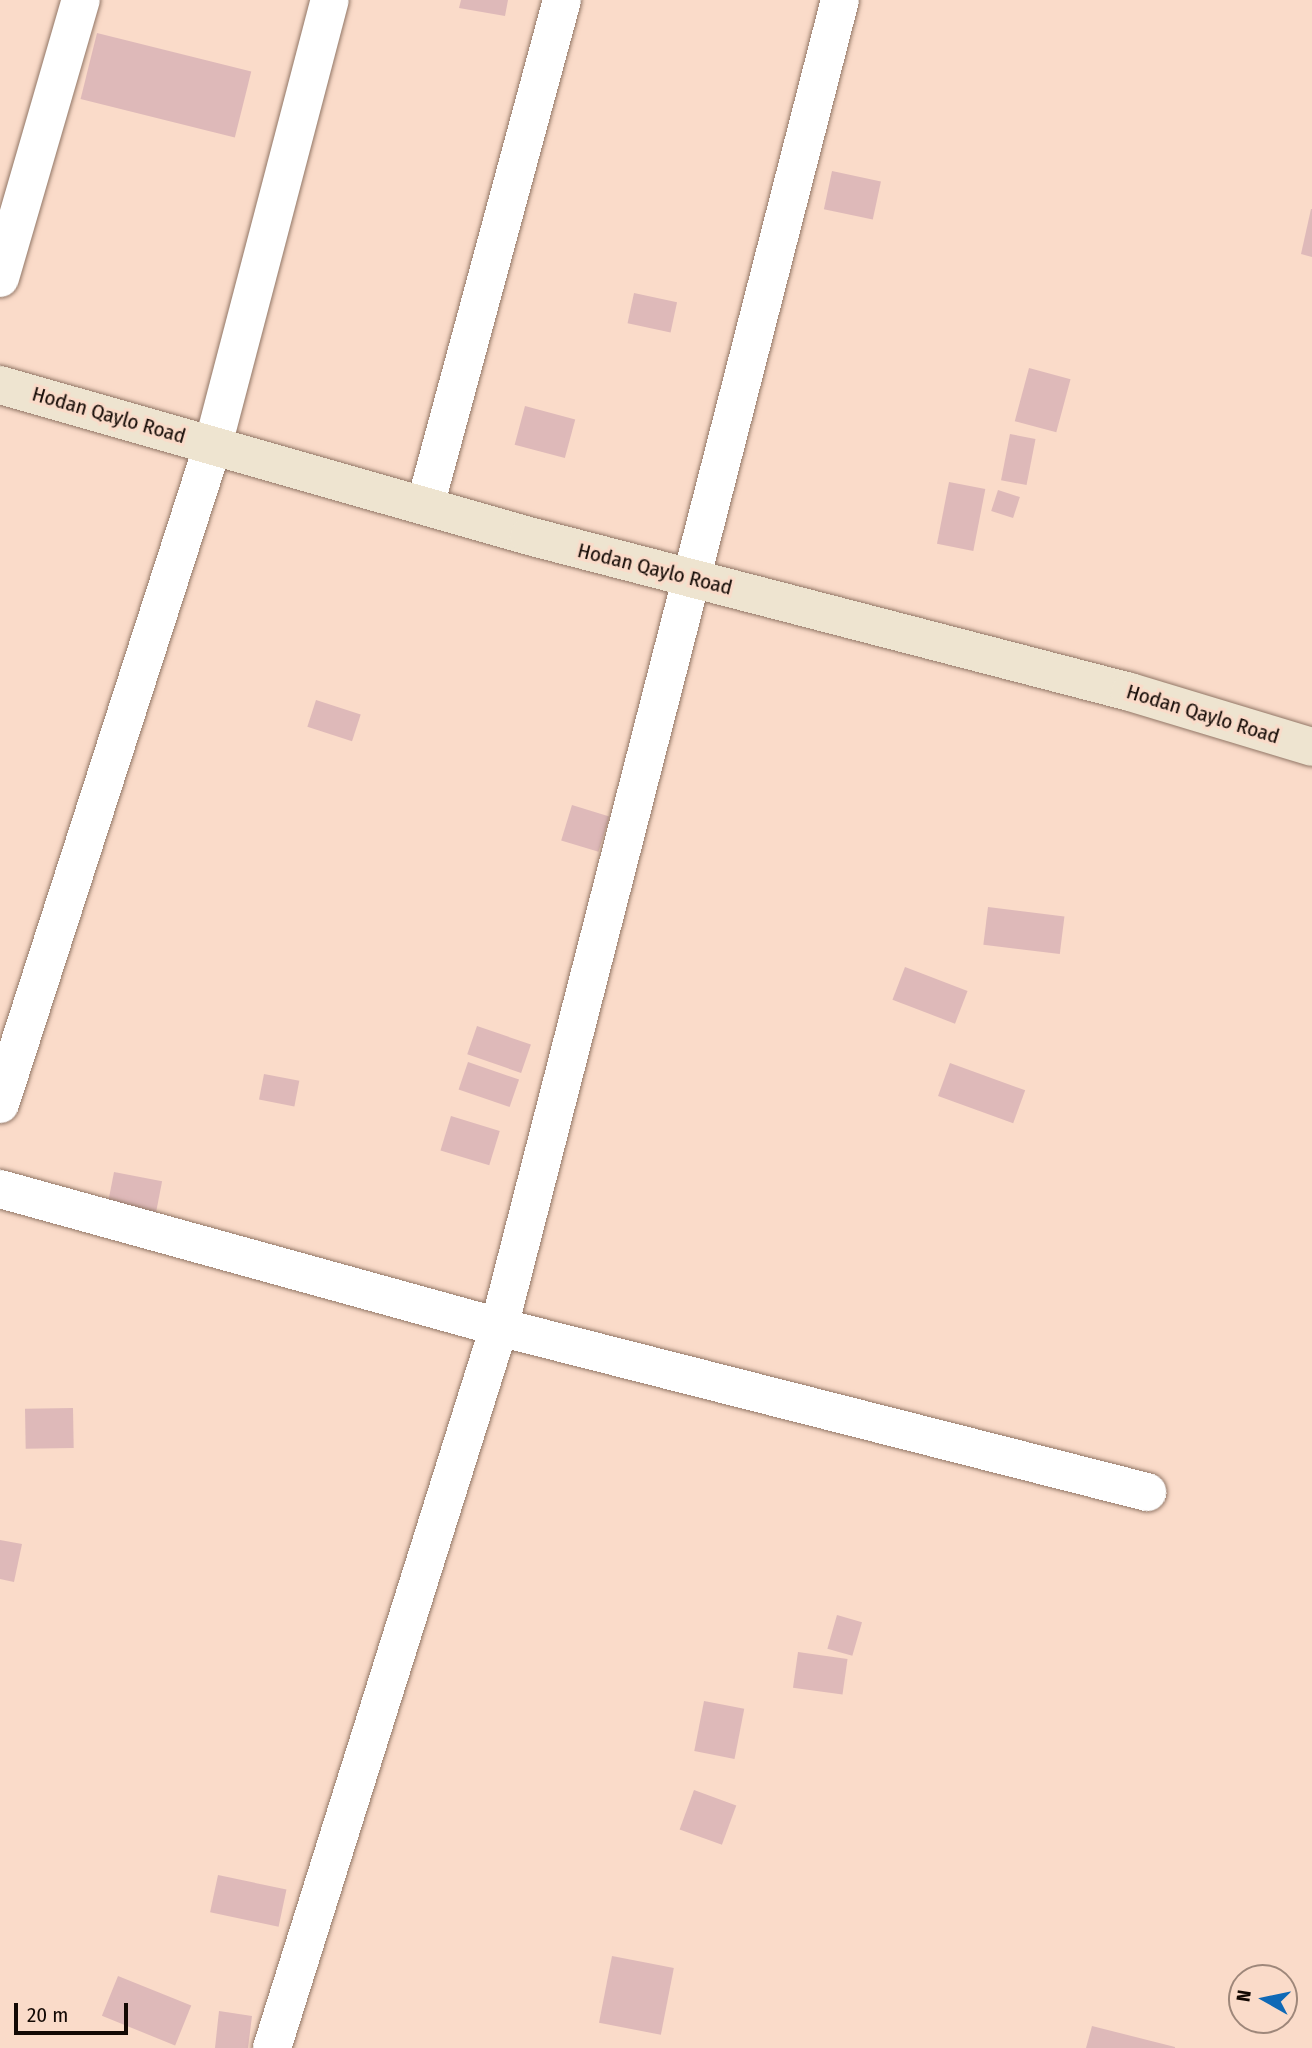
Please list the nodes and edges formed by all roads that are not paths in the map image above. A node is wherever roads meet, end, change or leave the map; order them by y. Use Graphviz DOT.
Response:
graph roads {
  1 [pos="81,0"];
  2 [pos="330,0"];
  3 [pos="562,0"];
  4 [pos="840,0"];
  5 [pos="0,278"];
  6 [pos="0,385"];
  7 [pos="213,445"];
  8 [pos="425,506"];
  9 [pos="695,579"];
  10 [pos="1312,747"];
  11 [pos="0,1104"];
  12 [pos="0,1189"];
  13 [pos="499,1327"];
  14 [pos="1147,1492"];
  15 [pos="272,2048"];
  1 -- 5 [label="street"];
  2 -- 7 [label="street"];
  3 -- 8 [label="street"];
  4 -- 9 [label="street"];
  6 -- 7 [label="street, Hodan Qaylo Road"];
  7 -- 8 [label="street, Hodan Qaylo Road"];
  7 -- 11 [label="street"];
  8 -- 9 [label="street, Hodan Qaylo Road"];
  9 -- 10 [label="street, Hodan Qaylo Road"];
  9 -- 13 [label="street"];
  12 -- 13 [label="street"];
  13 -- 14 [label="street"];
  13 -- 15 [label="street"];
}
